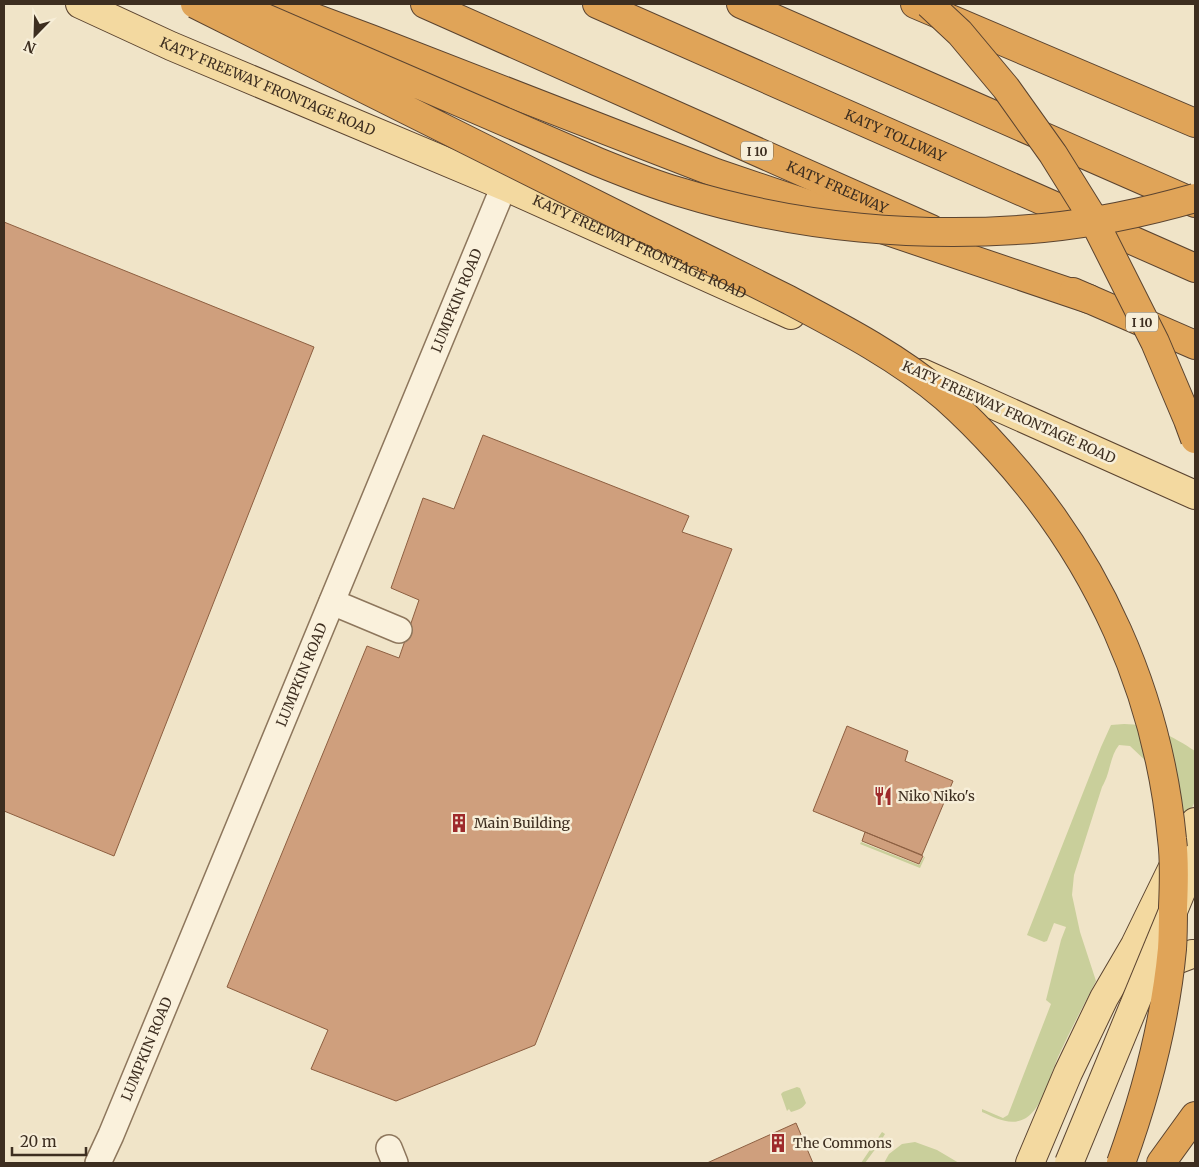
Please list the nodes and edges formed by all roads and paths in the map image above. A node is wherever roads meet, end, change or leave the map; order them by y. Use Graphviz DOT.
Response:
graph roads {
  1 [pos="80,4"];
  2 [pos="195,4"];
  3 [pos="231,4"];
  4 [pos="277,4"];
  5 [pos="425,4"];
  6 [pos="597,4"];
  7 [pos="741,4"];
  8 [pos="915,4"];
  9 [pos="929,4"];
  10 [pos="1195,123"];
  11 [pos="504,186"];
  12 [pos="1195,198"];
  13 [pos="1195,203"];
  14 [pos="1195,268"];
  15 [pos="1089,299"];
  16 [pos="1195,345"];
  17 [pos="1195,439"];
  18 [pos="1140,471"];
  19 [pos="1195,476"];
  20 [pos="1195,495"];
  21 [pos="1195,507"];
  22 [pos="332,602"];
  23 [pos="399,630"];
  24 [pos="1195,822"];
  25 [pos="1195,858"];
  26 [pos="1195,954"];
  27 [pos="1104,998"];
  28 [pos="1195,1116"];
  29 [pos="98,1163"];
  30 [pos="1030,1163"];
  31 [pos="1069,1163"];
  32 [pos="1121,1163"];
  33 [pos="1161,1163"];
  1 -- 11 [label="main road, KATY FREEWAY FRONTAGE ROAD"];
  2 -- 32 [label="highway, bridge"];
  3 -- 12 [label="highway, bridge"];
  4 -- 15 [label="highway"];
  5 -- 15 [label="highway, KATY FREEWAY / I 10"];
  6 -- 14 [label="highway, KATY TOLLWAY"];
  7 -- 13 [label="highway"];
  8 -- 10 [label="highway"];
  9 -- 17 [label="highway, bridge"];
  11 -- 18 [label="main road, KATY FREEWAY FRONTAGE ROAD"];
  11 -- 22 [label="street, LUMPKIN ROAD"];
  15 -- 16 [label="highway, KATY FREEWAY / I 10"];
  18 -- 19 [label="main road"];
  18 -- 20 [label="main road, KATY FREEWAY FRONTAGE ROAD"];
  18 -- 21 [label="main road"];
  22 -- 23 [label="street"];
  22 -- 29 [label="street, LUMPKIN ROAD"];
  24 -- 27 [label="main road"];
  25 -- 31 [label="main road, bridge"];
  26 -- 27 [label="main road"];
  27 -- 30 [label="main road"];
  28 -- 33 [label="highway"];
}
